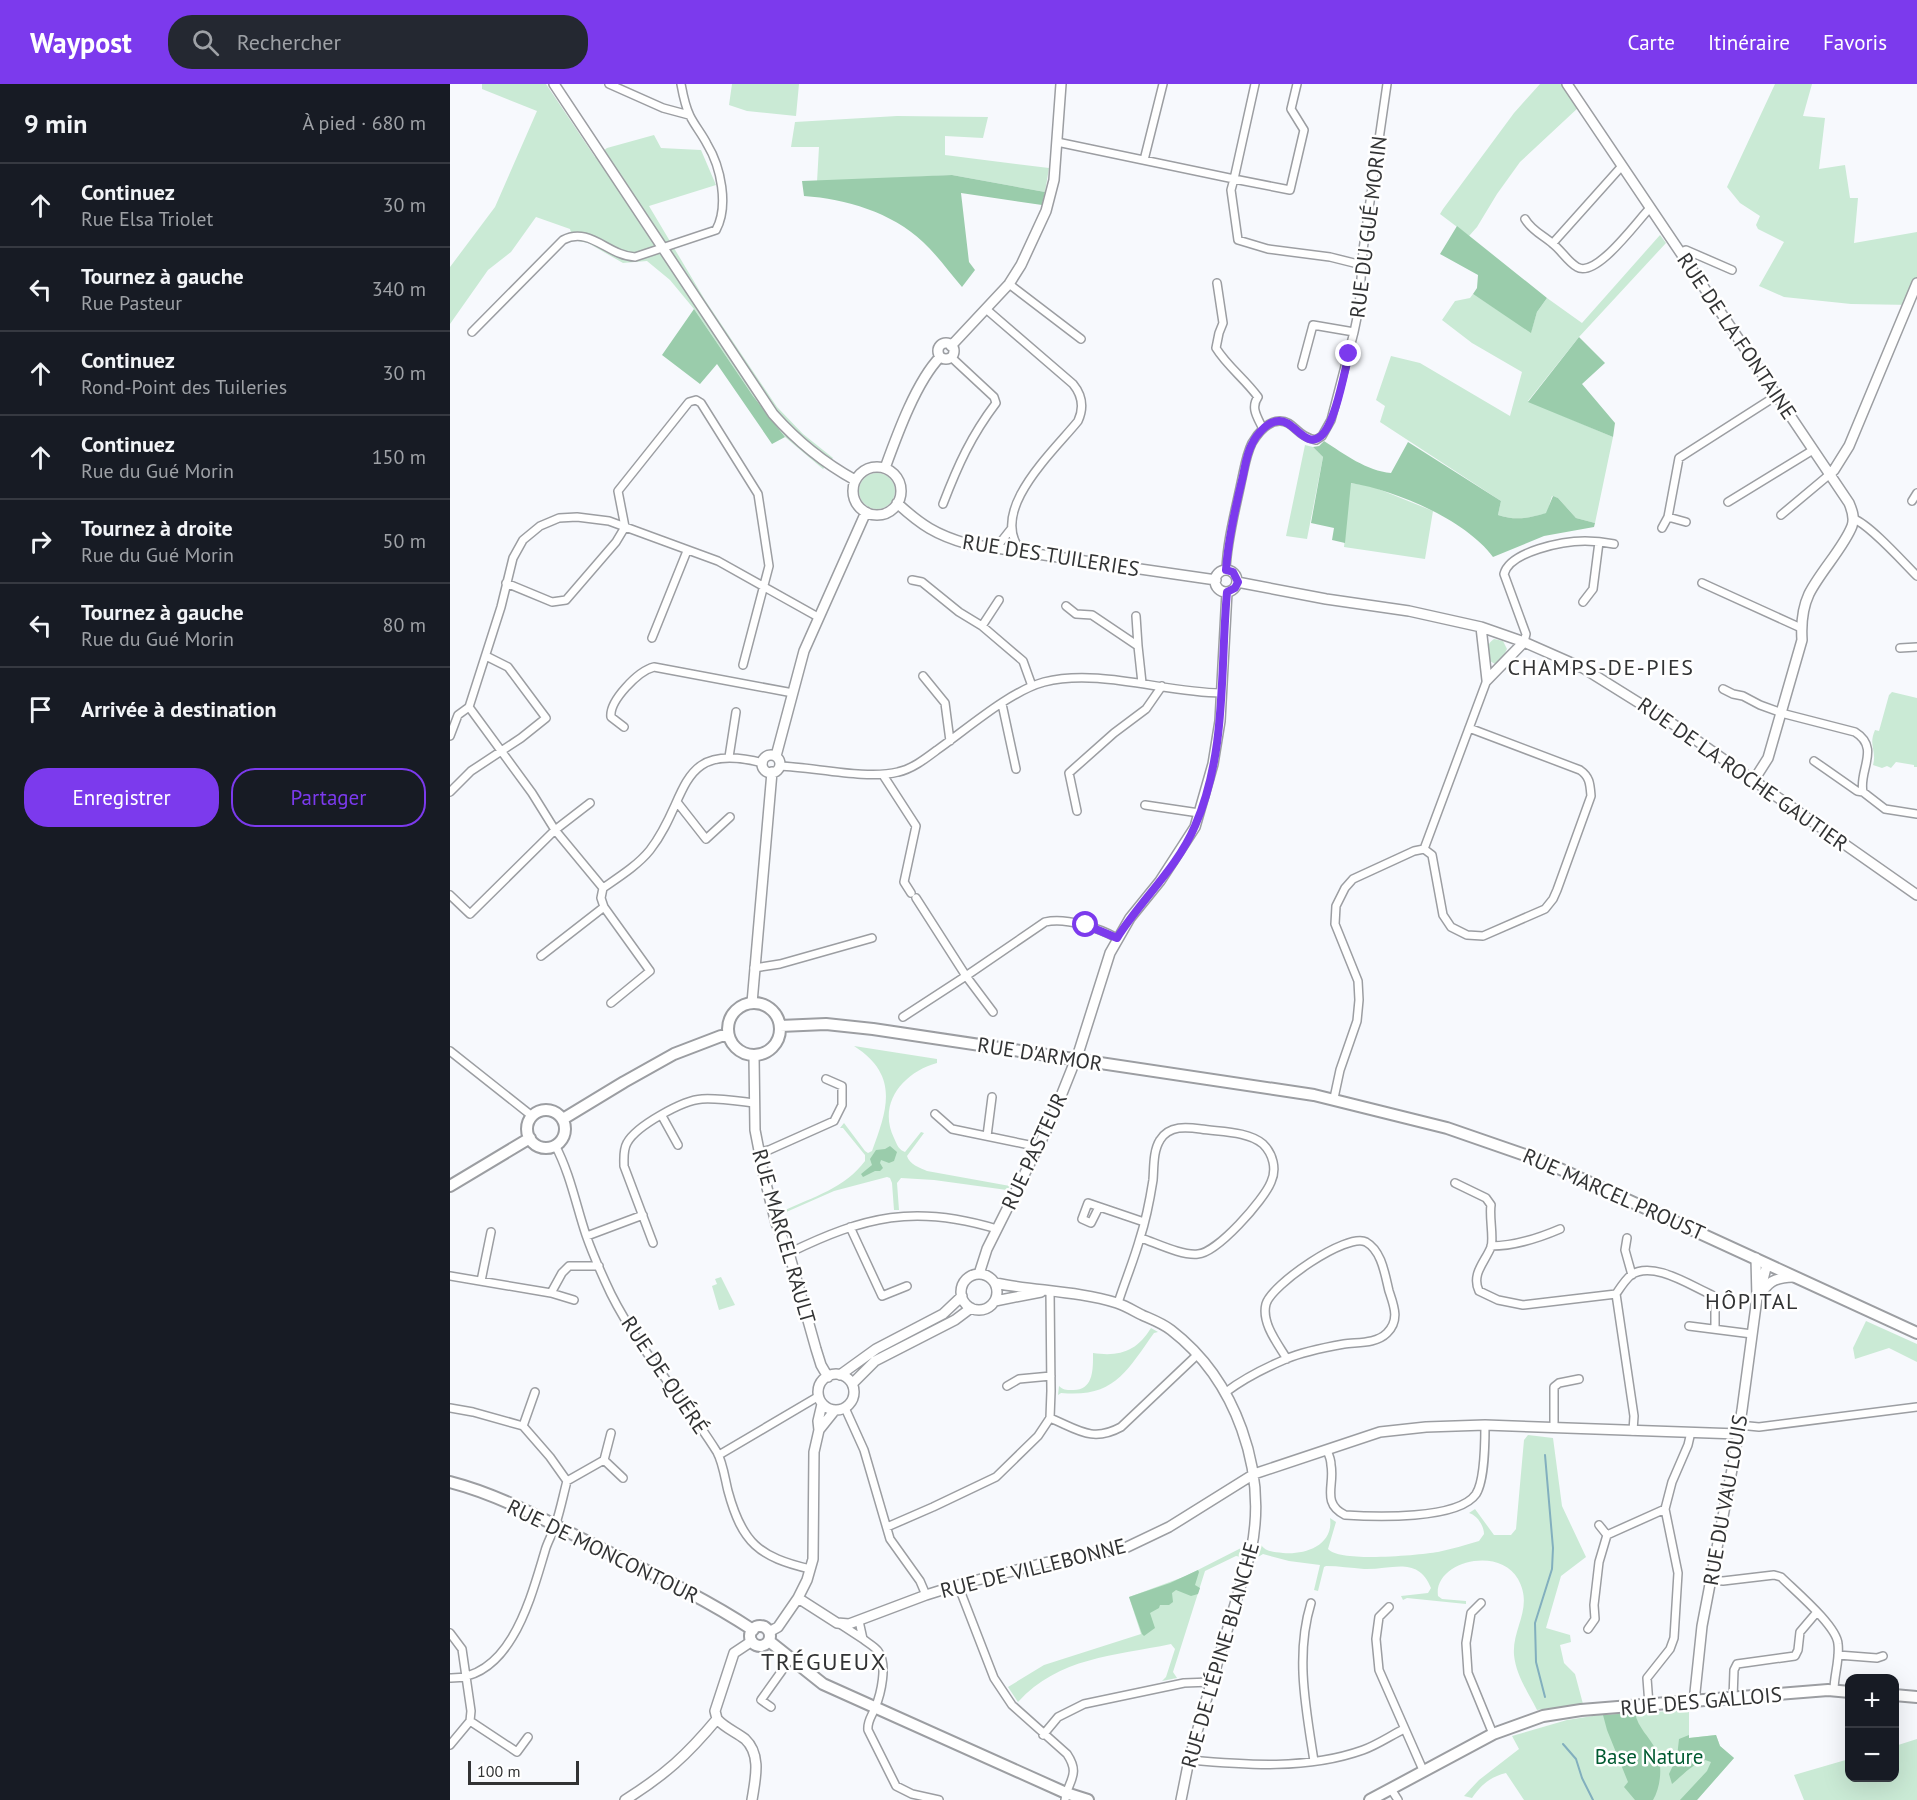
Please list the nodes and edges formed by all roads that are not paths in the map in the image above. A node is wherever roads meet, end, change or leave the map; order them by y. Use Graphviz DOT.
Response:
graph roads {
  1 [pos="554,84"];
  2 [pos="609,84"];
  3 [pos="681,84"];
  4 [pos="1061,84"];
  5 [pos="1163,84"];
  6 [pos="1255,84"];
  7 [pos="1297,84"];
  8 [pos="1387,84"];
  9 [pos="1567,84"];
  10 [pos="689,115"];
  11 [pos="1057,142"];
  12 [pos="1144,160"];
  13 [pos="1621,167"];
  14 [pos="1234,179"];
  15 [pos="1650,208"];
  16 [pos="1525,219"];
  17 [pos="1553,243"];
  18 [pos="664,249"];
  19 [pos="1681,252"];
  20 [pos="1362,265"];
  21 [pos="1732,270"];
  22 [pos="1217,283"];
  23 [pos="1917,283"];
  24 [pos="1009,284"];
  25 [pos="986,309"];
  26 [pos="472,332"];
  27 [pos="1354,332"];
  28 [pos="1081,339"];
  29 [pos="951,346"];
  30 [pos="940,357"];
  31 [pos="951,357"];
  32 [pos="1302,366"];
  33 [pos="1776,396"];
  34 [pos="1263,429"];
  35 [pos="1813,450"];
  36 [pos="885,468"];
  37 [pos="1830,474"];
  38 [pos="855,480"];
  39 [pos="1917,493"];
  40 [pos="1912,501"];
  41 [pos="1728,502"];
  42 [pos="897,503"];
  43 [pos="943,504"];
  44 [pos="866,512"];
  45 [pos="1781,515"];
  46 [pos="1668,518"];
  47 [pos="1854,519"];
  48 [pos="1686,522"];
  49 [pos="625,527"];
  50 [pos="1662,528"];
  51 [pos="1011,529"];
  52 [pos="1599,542"];
  53 [pos="1614,544"];
  54 [pos="996,548"];
  55 [pos="687,551"];
  56 [pos="1022,552"];
  57 [pos="1226,570"];
  58 [pos="1917,576"];
  59 [pos="912,580"];
  60 [pos="1216,580"];
  61 [pos="1238,582"];
  62 [pos="1702,583"];
  63 [pos="506,584"];
  64 [pos="762,587"];
  65 [pos="1227,592"];
  66 [pos="999,600"];
  67 [pos="1583,602"];
  68 [pos="1066,606"];
  69 [pos="1136,616"];
  70 [pos="818,617"];
  71 [pos="982,626"];
  72 [pos="1481,627"];
  73 [pos="1801,628"];
  74 [pos="652,638"];
  75 [pos="1524,642"];
  76 [pos="1138,646"];
  77 [pos="1917,647"];
  78 [pos="1900,648"];
  79 [pos="486,656"];
  80 [pos="742,664"];
  81 [pos="922,676"];
  82 [pos="1487,680"];
  83 [pos="1142,682"];
  84 [pos="1032,686"];
  85 [pos="1162,686"];
  86 [pos="1723,688"];
  87 [pos="793,693"];
  88 [pos="1221,693"];
  89 [pos="1002,704"];
  90 [pos="469,707"];
  91 [pos="736,712"];
  92 [pos="1781,713"];
  93 [pos="624,727"];
  94 [pos="1469,728"];
  95 [pos="450,736"];
  96 [pos="950,741"];
  97 [pos="501,751"];
  98 [pos="776,756"];
  99 [pos="729,757"];
  100 [pos="1814,761"];
  101 [pos="763,763"];
  102 [pos="780,766"];
  103 [pos="1016,769"];
  104 [pos="772,772"];
  105 [pos="883,775"];
  106 [pos="1754,780"];
  107 [pos="450,792"];
  108 [pos="1863,792"];
  109 [pos="677,802"];
  110 [pos="590,803"];
  111 [pos="1145,806"];
  112 [pos="1077,811"];
  113 [pos="1199,813"];
  114 [pos="1917,814"];
  115 [pos="730,817"];
  116 [pos="555,830"];
  117 [pos="1424,849"];
  118 [pos="603,888"];
  119 [pos="1917,895"];
  120 [pos="450,896"];
  121 [pos="604,907"];
  122 [pos="872,938"];
  123 [pos="1117,938"];
  124 [pos="541,956"];
  125 [pos="754,968"];
  126 [pos="966,976"];
  127 [pos="611,1003"];
  128 [pos="752,1003"];
  129 [pos="993,1012"];
  130 [pos="903,1017"];
  131 [pos="780,1026"];
  132 [pos="729,1036"];
  133 [pos="450,1051"];
  134 [pos="754,1056"];
  135 [pos="1075,1060"];
  136 [pos="826,1079"];
  137 [pos="1298,1093"];
  138 [pos="992,1097"];
  139 [pos="1334,1098"];
  140 [pos="754,1103"];
  141 [pos="935,1114"];
  142 [pos="532,1116"];
  143 [pos="662,1116"];
  144 [pos="563,1119"];
  145 [pos="987,1136"];
  146 [pos="530,1138"];
  147 [pos="555,1145"];
  148 [pos="678,1145"];
  149 [pos="1039,1147"];
  150 [pos="760,1152"];
  151 [pos="1455,1183"];
  152 [pos="450,1186"];
  153 [pos="1099,1207"];
  154 [pos="643,1215"];
  155 [pos="1144,1222"];
  156 [pos="850,1227"];
  157 [pos="997,1229"];
  158 [pos="1560,1229"];
  159 [pos="491,1232"];
  160 [pos="587,1236"];
  161 [pos="1141,1238"];
  162 [pos="1627,1238"];
  163 [pos="654,1243"];
  164 [pos="1491,1245"];
  165 [pos="789,1253"];
  166 [pos="1756,1258"];
  167 [pos="1767,1264"];
  168 [pos="598,1266"];
  169 [pos="979,1274"];
  170 [pos="1632,1275"];
  171 [pos="450,1276"];
  172 [pos="1794,1276"];
  173 [pos="481,1281"];
  174 [pos="995,1283"];
  175 [pos="907,1286"];
  176 [pos="1050,1291"];
  177 [pos="550,1293"];
  178 [pos="1616,1294"];
  179 [pos="962,1296"];
  180 [pos="1757,1298"];
  181 [pos="574,1300"];
  182 [pos="995,1301"];
  183 [pos="1118,1303"];
  184 [pos="971,1308"];
  185 [pos="1689,1326"];
  186 [pos="1715,1329"];
  187 [pos="1917,1333"];
  188 [pos="1752,1334"];
  189 [pos="1197,1354"];
  190 [pos="1287,1359"];
  191 [pos="840,1375"];
  192 [pos="1051,1376"];
  193 [pos="828,1377"];
  194 [pos="1579,1379"];
  195 [pos="852,1384"];
  196 [pos="1007,1386"];
  197 [pos="535,1392"];
  198 [pos="1226,1392"];
  199 [pos="821,1400"];
  200 [pos="1917,1407"];
  201 [pos="450,1408"];
  202 [pos="840,1409"];
  203 [pos="1050,1418"];
  204 [pos="1485,1425"];
  205 [pos="523,1426"];
  206 [pos="1550,1428"];
  207 [pos="819,1430"];
  208 [pos="1739,1430"];
  209 [pos="1633,1431"];
  210 [pos="1691,1432"];
  211 [pos="611,1433"];
  212 [pos="1327,1451"];
  213 [pos="719,1455"];
  214 [pos="604,1460"];
  215 [pos="1254,1474"];
  216 [pos="623,1478"];
  217 [pos="567,1481"];
  218 [pos="450,1482"];
  219 [pos="1665,1509"];
  220 [pos="1599,1525"];
  221 [pos="555,1526"];
  222 [pos="887,1527"];
  223 [pos="1607,1535"];
  224 [pos="810,1569"];
  225 [pos="1710,1580"];
  226 [pos="958,1585"];
  227 [pos="926,1594"];
  228 [pos="798,1598"];
  229 [pos="1311,1603"];
  230 [pos="1481,1603"];
  231 [pos="1389,1607"];
  232 [pos="1817,1612"];
  233 [pos="859,1622"];
  234 [pos="840,1624"];
  235 [pos="1588,1629"];
  236 [pos="753,1630"];
  237 [pos="450,1633"];
  238 [pos="769,1636"];
  239 [pos="863,1639"];
  240 [pos="752,1641"];
  241 [pos="1838,1655"];
  242 [pos="1883,1656"];
  243 [pos="791,1658"];
  244 [pos="466,1676"];
  245 [pos="450,1678"];
  246 [pos="1211,1682"];
  247 [pos="1834,1690"];
  248 [pos="1845,1691"];
  249 [pos="1899,1695"];
  250 [pos="1917,1697"];
  251 [pos="1732,1699"];
  252 [pos="1694,1702"];
  253 [pos="1649,1705"];
  254 [pos="771,1707"];
  255 [pos="876,1707"];
  256 [pos="717,1719"];
  257 [pos="470,1721"];
  258 [pos="1404,1729"];
  259 [pos="1492,1734"];
  260 [pos="1043,1735"];
  261 [pos="528,1737"];
  262 [pos="450,1745"];
  263 [pos="1189,1760"];
  264 [pos="1314,1761"];
  265 [pos="1423,1770"];
  266 [pos="1391,1789"];
  267 [pos="1065,1796"];
  268 [pos="625,1800"];
  269 [pos="752,1800"];
  270 [pos="939,1800"];
  271 [pos="1088,1800"];
  272 [pos="1181,1800"];
  273 [pos="1370,1800"];
  274 [pos="1398,1800"];
  1 -- 18 [label="street"];
  2 -- 10 [label="street"];
  3 -- 10 [label="street"];
  4 -- 11 [label="street"];
  5 -- 12 [label="street"];
  6 -- 14 [label="street"];
  7 -- 14 [label="street"];
  8 -- 20 [label="street, RUE DU GUÉ MORIN"];
  9 -- 13 [label="street, RUE DE LA FONTAINE"];
  10 -- 18 [label="street"];
  11 -- 12 [label="street"];
  11 -- 24 [label="street"];
  12 -- 14 [label="street"];
  13 -- 15 [label="street, RUE DE LA FONTAINE"];
  13 -- 17 [label="street"];
  14 -- 20 [label="street"];
  15 -- 17 [label="street"];
  15 -- 19 [label="street, RUE DE LA FONTAINE"];
  16 -- 17 [label="street"];
  18 -- 26 [label="street"];
  18 -- 38 [label="street"];
  19 -- 21 [label="street"];
  19 -- 33 [label="street, RUE DE LA FONTAINE"];
  20 -- 27 [label="street, RUE DU GUÉ MORIN"];
  22 -- 34 [label="street"];
  23 -- 37 [label="street"];
  24 -- 25 [label="street"];
  24 -- 28 [label="street"];
  25 -- 29 [label="street"];
  25 -- 51 [label="street"];
  27 -- 32 [label="street"];
  27 -- 34 [label="street, RUE DU GUÉ MORIN"];
  29 -- 30 [label="street"];
  29 -- 31 [label="street"];
  30 -- 31 [label="street"];
  30 -- 36 [label="street"];
  31 -- 43 [label="street"];
  33 -- 35 [label="street, RUE DE LA FONTAINE"];
  33 -- 46 [label="street"];
  34 -- 57 [label="street"];
  35 -- 37 [label="street, RUE DE LA FONTAINE"];
  35 -- 41 [label="street"];
  36 -- 38 [label="street"];
  36 -- 42 [label="street"];
  37 -- 45 [label="street"];
  37 -- 47 [label="street, RUE DE LA FONTAINE"];
  38 -- 44 [label="street"];
  39 -- 40 [label="street"];
  42 -- 44 [label="street"];
  42 -- 54 [label="street, RUE DES TUILERIES"];
  44 -- 70 [label="street"];
  46 -- 48 [label="street"];
  46 -- 50 [label="street"];
  47 -- 58 [label="street, RUE DE LA FONTAINE"];
  47 -- 73 [label="street"];
  49 -- 55 [label="street"];
  49 -- 63 [label="street"];
  49 -- 63 [label="street"];
  49 -- 64 [label="street"];
  51 -- 54 [label="street"];
  51 -- 56 [label="street"];
  52 -- 53 [label="street"];
  52 -- 67 [label="street"];
  52 -- 75 [label="street"];
  54 -- 56 [label="street, RUE DES TUILERIES"];
  55 -- 64 [label="street"];
  55 -- 74 [label="street"];
  56 -- 60 [label="street, RUE DES TUILERIES"];
  57 -- 60 [label="street"];
  57 -- 61 [label="street"];
  59 -- 71 [label="street"];
  60 -- 65 [label="street"];
  61 -- 65 [label="street"];
  61 -- 72 [label="street, RUE DE LA ROCHE GAUTIER"];
  62 -- 73 [label="street"];
  63 -- 79 [label="street"];
  64 -- 70 [label="street"];
  64 -- 80 [label="street"];
  65 -- 88 [label="street, RUE PASTEUR"];
  66 -- 71 [label="street"];
  68 -- 76 [label="street"];
  69 -- 76 [label="street"];
  70 -- 87 [label="street"];
  71 -- 84 [label="street"];
  72 -- 75 [label="street, RUE DE LA ROCHE GAUTIER"];
  72 -- 82 [label="street"];
  73 -- 92 [label="street"];
  75 -- 82 [label="street"];
  75 -- 106 [label="street, RUE DE LA ROCHE GAUTIER"];
  76 -- 83 [label="street"];
  77 -- 78 [label="street"];
  79 -- 90 [label="street"];
  79 -- 97 [label="street"];
  81 -- 96 [label="street"];
  82 -- 94 [label="street"];
  83 -- 84 [label="street"];
  83 -- 85 [label="street"];
  84 -- 89 [label="street"];
  85 -- 88 [label="street"];
  85 -- 112 [label="street"];
  86 -- 92 [label="street"];
  87 -- 93 [label="street"];
  87 -- 98 [label="street"];
  88 -- 113 [label="street, RUE PASTEUR"];
  89 -- 96 [label="street"];
  89 -- 103 [label="street"];
  90 -- 95 [label="street"];
  90 -- 97 [label="street"];
  91 -- 99 [label="street"];
  92 -- 106 [label="street"];
  92 -- 108 [label="street"];
  94 -- 117 [label="street"];
  94 -- 117 [label="street"];
  96 -- 105 [label="street"];
  97 -- 107 [label="street"];
  97 -- 116 [label="street"];
  98 -- 101 [label="street"];
  98 -- 102 [label="street"];
  99 -- 101 [label="street"];
  99 -- 109 [label="street"];
  100 -- 108 [label="street"];
  101 -- 104 [label="street"];
  102 -- 104 [label="street"];
  102 -- 105 [label="street"];
  104 -- 125 [label="street"];
  105 -- 126 [label="street"];
  106 -- 119 [label="street, RUE DE LA ROCHE GAUTIER"];
  108 -- 114 [label="street"];
  109 -- 115 [label="street"];
  109 -- 118 [label="street"];
  110 -- 116 [label="street"];
  111 -- 113 [label="street"];
  113 -- 123 [label="street, RUE PASTEUR"];
  116 -- 118 [label="street"];
  116 -- 120 [label="street"];
  117 -- 139 [label="street"];
  118 -- 121 [label="street"];
  121 -- 124 [label="street"];
  121 -- 127 [label="street"];
  122 -- 125 [label="street"];
  123 -- 126 [label="street"];
  123 -- 135 [label="street, RUE PASTEUR"];
  125 -- 128 [label="street"];
  126 -- 129 [label="street"];
  126 -- 130 [label="street"];
  128 -- 131 [label="main road"];
  128 -- 132 [label="main road"];
  131 -- 134 [label="main road"];
  131 -- 135 [label="main road, RUE D'ARMOR"];
  132 -- 134 [label="main road"];
  132 -- 144 [label="main road"];
  133 -- 142 [label="street"];
  134 -- 140 [label="street, RUE MARCEL RAULT"];
  135 -- 137 [label="main road, RUE D'ARMOR"];
  135 -- 149 [label="street, RUE PASTEUR"];
  136 -- 150 [label="street"];
  137 -- 139 [label="main road, RUE MARCEL PROUST"];
  138 -- 145 [label="street"];
  139 -- 166 [label="main road, RUE MARCEL PROUST"];
  140 -- 143 [label="street"];
  140 -- 150 [label="street, RUE MARCEL RAULT"];
  141 -- 145 [label="street"];
  142 -- 144 [label="main road"];
  142 -- 146 [label="main road"];
  143 -- 148 [label="street"];
  143 -- 154 [label="street"];
  144 -- 147 [label="main road"];
  145 -- 149 [label="street"];
  146 -- 147 [label="main road"];
  146 -- 152 [label="main road"];
  147 -- 160 [label="street, RUE DE QUÉRÉ"];
  149 -- 157 [label="street, RUE PASTEUR"];
  150 -- 165 [label="street, RUE MARCEL RAULT"];
  151 -- 164 [label="street"];
  153 -- 155 [label="street"];
  154 -- 160 [label="street"];
  154 -- 163 [label="street"];
  155 -- 161 [label="street"];
  155 -- 161 [label="street"];
  156 -- 157 [label="street"];
  156 -- 165 [label="street"];
  156 -- 175 [label="street"];
  157 -- 169 [label="street, RUE PASTEUR"];
  158 -- 164 [label="street"];
  159 -- 173 [label="street"];
  160 -- 168 [label="street, RUE DE QUÉRÉ"];
  161 -- 183 [label="street"];
  162 -- 170 [label="street"];
  164 -- 178 [label="street"];
  165 -- 193 [label="street, RUE MARCEL RAULT"];
  166 -- 167 [label="main road, RUE MARCEL PROUST"];
  166 -- 180 [label="street, RUE DU VAU LOUIS"];
  167 -- 172 [label="main road, RUE MARCEL PROUST"];
  167 -- 180 [label="street, RUE DU VAU LOUIS"];
  168 -- 177 [label="street"];
  168 -- 213 [label="street, RUE DE QUÉRÉ"];
  169 -- 174 [label="street"];
  169 -- 179 [label="street"];
  170 -- 178 [label="street"];
  170 -- 186 [label="street"];
  171 -- 173 [label="street"];
  172 -- 180 [label="street"];
  172 -- 187 [label="main road, RUE MARCEL PROUST"];
  173 -- 177 [label="street"];
  174 -- 176 [label="street, RUE DE L'ÉPINE BLANCHE"];
  174 -- 182 [label="street"];
  176 -- 182 [label="street"];
  176 -- 183 [label="street, RUE DE L'ÉPINE BLANCHE"];
  176 -- 192 [label="street"];
  177 -- 181 [label="street"];
  178 -- 209 [label="street"];
  179 -- 184 [label="street"];
  179 -- 191 [label="street"];
  180 -- 188 [label="street, RUE DU VAU LOUIS"];
  182 -- 184 [label="street"];
  183 -- 189 [label="street, RUE DE L'ÉPINE BLANCHE"];
  184 -- 195 [label="street"];
  185 -- 186 [label="street"];
  186 -- 188 [label="street"];
  188 -- 208 [label="street, RUE DU VAU LOUIS"];
  189 -- 198 [label="street, RUE DE L'ÉPINE BLANCHE"];
  189 -- 203 [label="street"];
  190 -- 190 [label="street"];
  190 -- 198 [label="street"];
  191 -- 193 [label="street"];
  191 -- 195 [label="street"];
  192 -- 196 [label="street"];
  192 -- 203 [label="street"];
  193 -- 199 [label="street"];
  194 -- 206 [label="street"];
  195 -- 202 [label="street"];
  197 -- 205 [label="street"];
  198 -- 215 [label="street, RUE DE L'ÉPINE BLANCHE"];
  199 -- 202 [label="street"];
  199 -- 207 [label="street"];
  199 -- 213 [label="street"];
  200 -- 208 [label="street"];
  201 -- 205 [label="street"];
  202 -- 207 [label="street"];
  202 -- 222 [label="street"];
  203 -- 222 [label="street"];
  204 -- 206 [label="street, RUE DE VILLEBONNE"];
  204 -- 212 [label="street, RUE DE VILLEBONNE"];
  204 -- 212 [label="street"];
  205 -- 217 [label="street"];
  206 -- 209 [label="street, RUE DE VILLEBONNE"];
  207 -- 224 [label="street"];
  208 -- 210 [label="street, RUE DE VILLEBONNE"];
  208 -- 225 [label="street, RUE DU VAU LOUIS"];
  209 -- 210 [label="street, RUE DE VILLEBONNE"];
  210 -- 219 [label="street"];
  211 -- 214 [label="street"];
  212 -- 215 [label="street, RUE DE VILLEBONNE"];
  213 -- 224 [label="street, RUE DE QUÉRÉ"];
  214 -- 216 [label="street"];
  214 -- 217 [label="street"];
  215 -- 226 [label="street, RUE DE VILLEBONNE"];
  215 -- 246 [label="street, RUE DE L'ÉPINE BLANCHE"];
  217 -- 221 [label="street"];
  218 -- 221 [label="main road, RUE DE MONCONTOUR"];
  219 -- 223 [label="street"];
  219 -- 253 [label="street"];
  220 -- 223 [label="street"];
  221 -- 236 [label="main road, RUE DE MONCONTOUR"];
  221 -- 244 [label="street"];
  222 -- 227 [label="street"];
  223 -- 235 [label="street"];
  224 -- 228 [label="street"];
  225 -- 232 [label="street"];
  225 -- 252 [label="street, RUE DU VAU LOUIS"];
  226 -- 227 [label="street, RUE DE VILLEBONNE"];
  226 -- 260 [label="street"];
  227 -- 233 [label="street, RUE DE VILLEBONNE"];
  228 -- 234 [label="street"];
  228 -- 238 [label="street"];
  229 -- 264 [label="street"];
  230 -- 259 [label="street"];
  231 -- 258 [label="street"];
  232 -- 241 [label="street"];
  232 -- 251 [label="street"];
  233 -- 234 [label="street, RUE DE VILLEBONNE"];
  233 -- 239 [label="street"];
  234 -- 239 [label="street"];
  236 -- 238 [label="main road"];
  236 -- 240 [label="main road"];
  237 -- 244 [label="street"];
  238 -- 240 [label="main road"];
  238 -- 243 [label="main road"];
  239 -- 255 [label="street"];
  240 -- 256 [label="street"];
  241 -- 242 [label="street"];
  241 -- 247 [label="street"];
  243 -- 254 [label="street"];
  243 -- 255 [label="main road"];
  244 -- 245 [label="street"];
  244 -- 257 [label="street"];
  246 -- 260 [label="street"];
  246 -- 263 [label="street, RUE DE L'ÉPINE BLANCHE"];
  247 -- 248 [label="main road, RUE DES GALLOIS"];
  247 -- 251 [label="main road, RUE DES GALLOIS"];
  249 -- 250 [label="main road"];
  251 -- 252 [label="main road, RUE DES GALLOIS"];
  252 -- 253 [label="main road, RUE DES GALLOIS"];
  253 -- 259 [label="main road, RUE DES GALLOIS"];
  255 -- 267 [label="main road"];
  255 -- 270 [label="street"];
  256 -- 268 [label="street"];
  256 -- 269 [label="street"];
  257 -- 261 [label="street"];
  257 -- 262 [label="street"];
  258 -- 264 [label="street"];
  258 -- 265 [label="street"];
  259 -- 265 [label="main road, RUE DES GALLOIS"];
  260 -- 267 [label="street"];
  263 -- 264 [label="street"];
  263 -- 272 [label="street, RUE DE L'ÉPINE BLANCHE"];
  265 -- 266 [label="main road, RUE DES GALLOIS"];
  266 -- 273 [label="main road, RUE DES GALLOIS"];
  266 -- 274 [label="street"];
  267 -- 271 [label="main road"];
}
